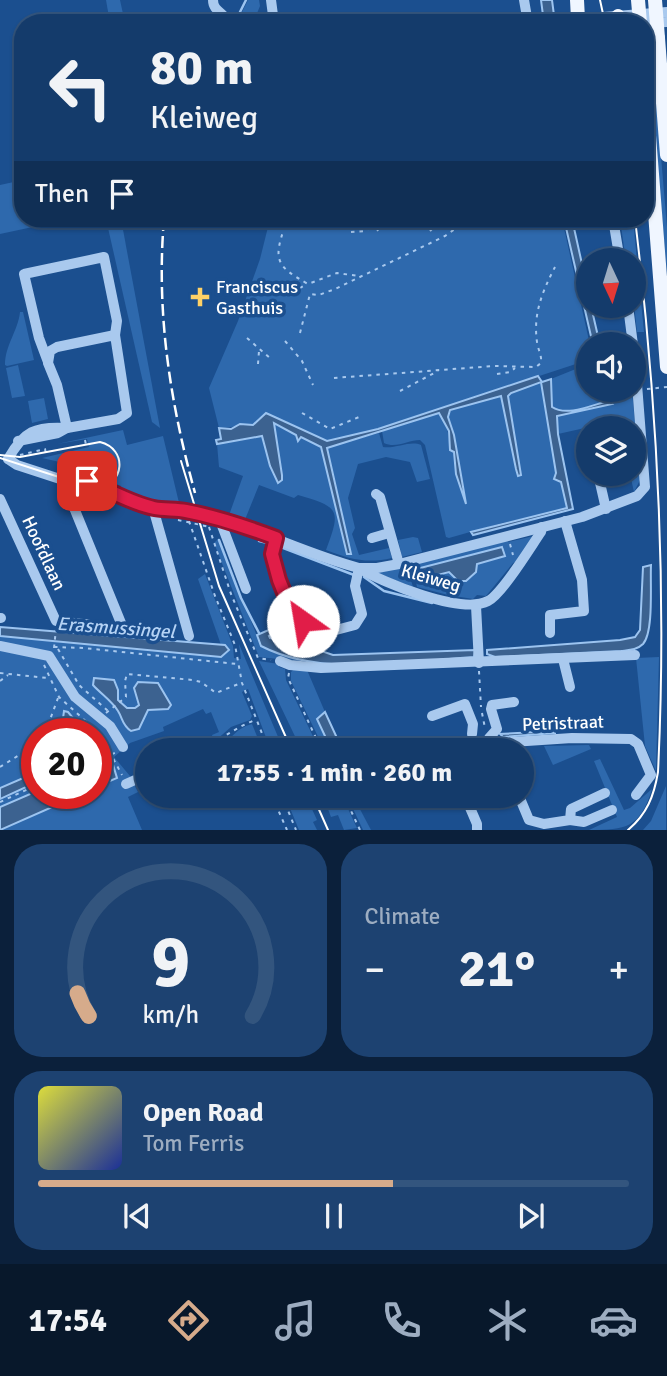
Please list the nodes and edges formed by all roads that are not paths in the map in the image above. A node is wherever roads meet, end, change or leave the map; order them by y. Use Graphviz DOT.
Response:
graph roads {
  1 [pos="655,0"];
  2 [pos="667,155"];
  3 [pos="654,220"];
  4 [pos="615,228"];
  5 [pos="619,248"];
  6 [pos="115,335"];
  7 [pos="48,363"];
  8 [pos="667,367"];
  9 [pos="638,402"];
  10 [pos="67,428"];
  11 [pos="9,458"];
  12 [pos="70,479"];
  13 [pos="601,486"];
  14 [pos="376,494"];
  15 [pos="0,499"];
  16 [pos="155,508"];
  17 [pos="606,509"];
  18 [pos="565,521"];
  19 [pos="221,523"];
  20 [pos="542,527"];
  21 [pos="257,531"];
  22 [pos="389,533"];
  23 [pos="276,538"];
  24 [pos="372,538"];
  25 [pos="404,563"];
  26 [pos="359,568"];
  27 [pos="246,589"];
  28 [pos="476,606"];
  29 [pos="303,621"];
  30 [pos="336,631"];
  31 [pos="550,633"];
  32 [pos="189,636"];
  33 [pos="0,646"];
  34 [pos="635,655"];
  35 [pos="564,659"];
  36 [pos="285,663"];
  37 [pos="479,666"];
  38 [pos="569,687"];
  39 [pos="514,702"];
  40 [pos="432,716"];
  41 [pos="472,734"];
  42 [pos="493,738"];
  43 [pos="534,739"];
  44 [pos="123,747"];
  45 [pos="605,793"];
  46 [pos="636,795"];
  47 [pos="470,808"];
  48 [pos="524,808"];
  49 [pos="612,810"];
  50 [pos="570,820"];
  51 [pos="477,830"];
  1 -- 2 [label="main road, bridge"];
  3 -- 8 [label="main road"];
  4 -- 5 [label="street"];
  6 -- 7 [label="street"];
  6 -- 7 [label="street"];
  6 -- 10 [label="street"];
  7 -- 10 [label="street"];
  9 -- 17 [label="street, Kleiweg"];
  10 -- 11 [label="street"];
  11 -- 12 [label="street, Kleiweg"];
  12 -- 15 [label="street, Hoofdlaan"];
  12 -- 16 [label="street, Kleiweg"];
  13 -- 17 [label="street"];
  14 -- 22 [label="street"];
  16 -- 19 [label="street, Kleiweg"];
  16 -- 21 [label="street, Kleiweg"];
  16 -- 32 [label="street"];
  17 -- 18 [label="street, Kleiweg"];
  18 -- 20 [label="street, Kleiweg"];
  18 -- 31 [label="street"];
  19 -- 21 [label="street, Kleiweg"];
  19 -- 27 [label="street"];
  20 -- 25 [label="street, Kleiweg"];
  20 -- 28 [label="street, Kleiweg"];
  21 -- 23 [label="street, Kleiweg"];
  22 -- 24 [label="street"];
  22 -- 25 [label="street"];
  23 -- 26 [label="street, Kleiweg"];
  23 -- 29 [label="street"];
  25 -- 26 [label="street, Kleiweg"];
  26 -- 28 [label="street, Kleiweg"];
  26 -- 30 [label="street"];
  28 -- 37 [label="street"];
  33 -- 44 [label="street"];
  34 -- 35 [label="street"];
  35 -- 37 [label="street"];
  35 -- 38 [label="street"];
  36 -- 37 [label="street"];
  39 -- 42 [label="street"];
  40 -- 41 [label="street"];
  43 -- 46 [label="street, Petristraat"];
  45 -- 50 [label="street"];
  47 -- 51 [label="street"];
  48 -- 50 [label="street"];
  49 -- 50 [label="street"];
}
